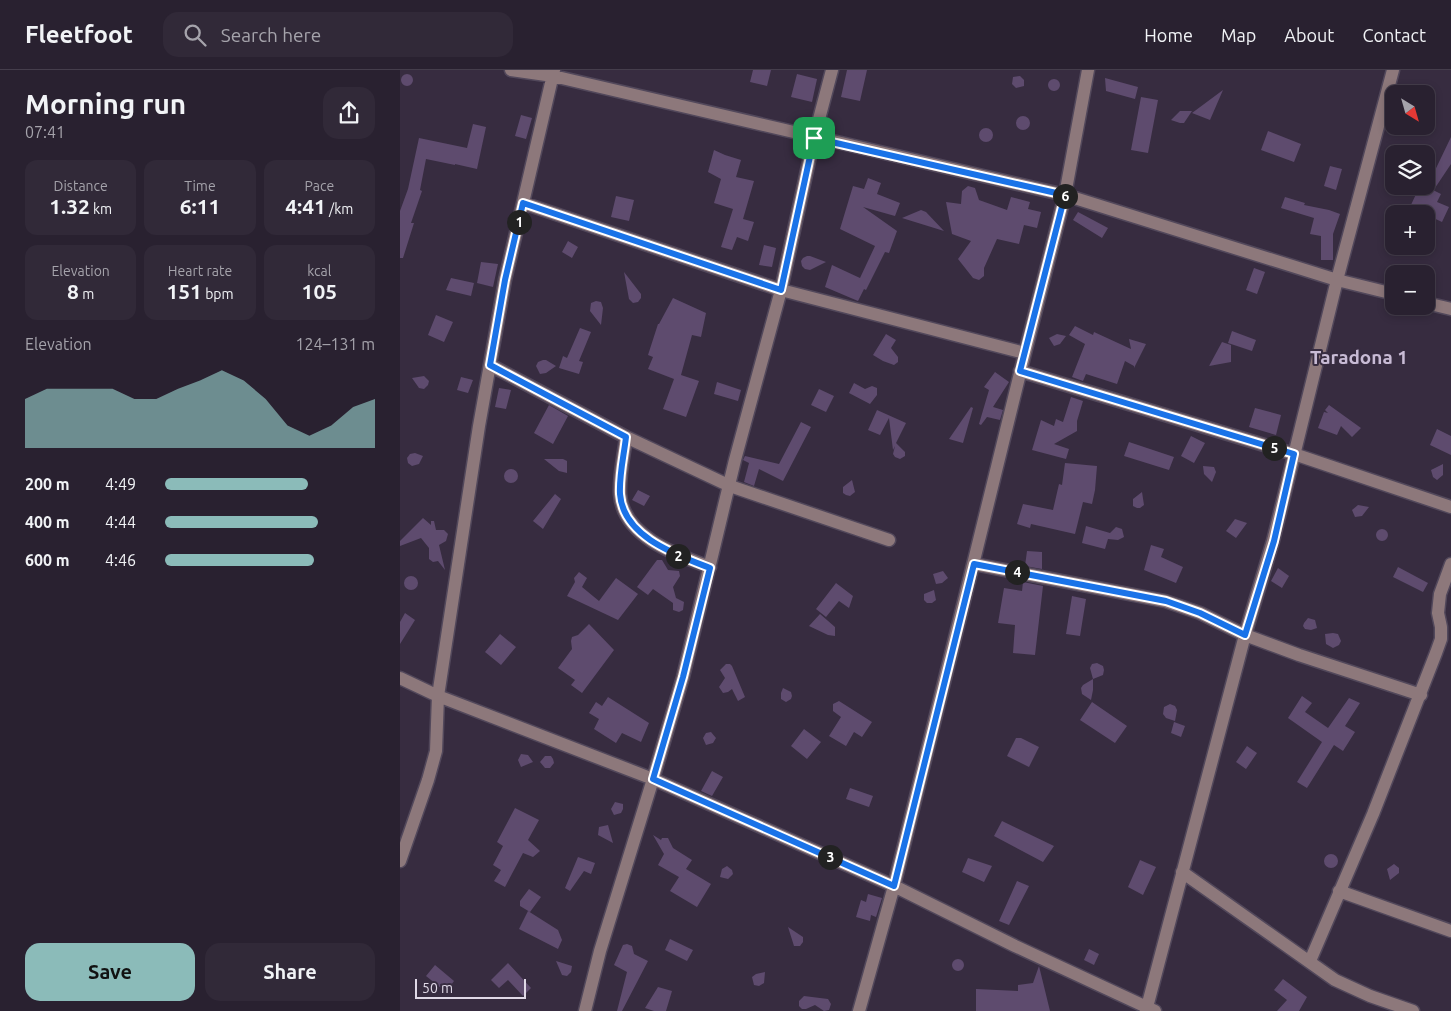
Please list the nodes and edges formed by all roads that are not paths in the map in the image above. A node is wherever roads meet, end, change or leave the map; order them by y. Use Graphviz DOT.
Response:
graph roads {
  1 [pos="511,70"];
  2 [pos="832,70"];
  3 [pos="1088,70"];
  4 [pos="1393,70"];
  5 [pos="553,73"];
  6 [pos="814,138"];
  7 [pos="1065,195"];
  8 [pos="523,203"];
  9 [pos="1337,280"];
  10 [pos="781,290"];
  11 [pos="1385,292"];
  12 [pos="1435,305"];
  13 [pos="1451,309"];
  14 [pos="1024,353"];
  15 [pos="490,365"];
  16 [pos="1020,371"];
  17 [pos="626,437"];
  18 [pos="1294,454"];
  19 [pos="730,486"];
  20 [pos="1451,507"];
  21 [pos="889,540"];
  22 [pos="974,564"];
  23 [pos="1451,564"];
  24 [pos="710,568"];
  25 [pos="1245,635"];
  26 [pos="400,678"];
  27 [pos="1421,695"];
  28 [pos="438,696"];
  29 [pos="653,779"];
  30 [pos="400,861"];
  31 [pos="1182,872"];
  32 [pos="894,886"];
  33 [pos="1339,891"];
  34 [pos="1451,931"];
  35 [pos="1310,961"];
  36 [pos="1149,1010"];
  37 [pos="585,1011"];
  38 [pos="858,1011"];
  39 [pos="1413,1011"];
  1 -- 5 [label="street"];
  2 -- 6 [label="street"];
  3 -- 7 [label="street"];
  4 -- 9 [label="street"];
  5 -- 6 [label="street"];
  5 -- 8 [label="street"];
  6 -- 7 [label="street"];
  6 -- 10 [label="street"];
  7 -- 9 [label="street"];
  7 -- 14 [label="street"];
  8 -- 10 [label="street"];
  8 -- 15 [label="street"];
  9 -- 11 [label="street"];
  9 -- 18 [label="street"];
  10 -- 14 [label="street"];
  10 -- 19 [label="street"];
  12 -- 13 [label="street"];
  14 -- 16 [label="street"];
  15 -- 17 [label="street"];
  15 -- 28 [label="street"];
  16 -- 18 [label="street"];
  16 -- 22 [label="street"];
  17 -- 19 [label="street"];
  17 -- 24 [label="street"];
  18 -- 20 [label="street"];
  18 -- 25 [label="street"];
  19 -- 21 [label="street"];
  19 -- 24 [label="street"];
  22 -- 25 [label="street"];
  22 -- 32 [label="street"];
  23 -- 27 [label="street"];
  24 -- 29 [label="street"];
  25 -- 27 [label="street"];
  25 -- 31 [label="street"];
  26 -- 28 [label="street"];
  27 -- 33 [label="street"];
  28 -- 29 [label="street"];
  28 -- 30 [label="street"];
  29 -- 32 [label="street"];
  29 -- 37 [label="street"];
  31 -- 35 [label="street"];
  31 -- 36 [label="street"];
  32 -- 36 [label="street"];
  32 -- 38 [label="street"];
  33 -- 34 [label="street"];
  33 -- 35 [label="street"];
  35 -- 39 [label="street"];
}
